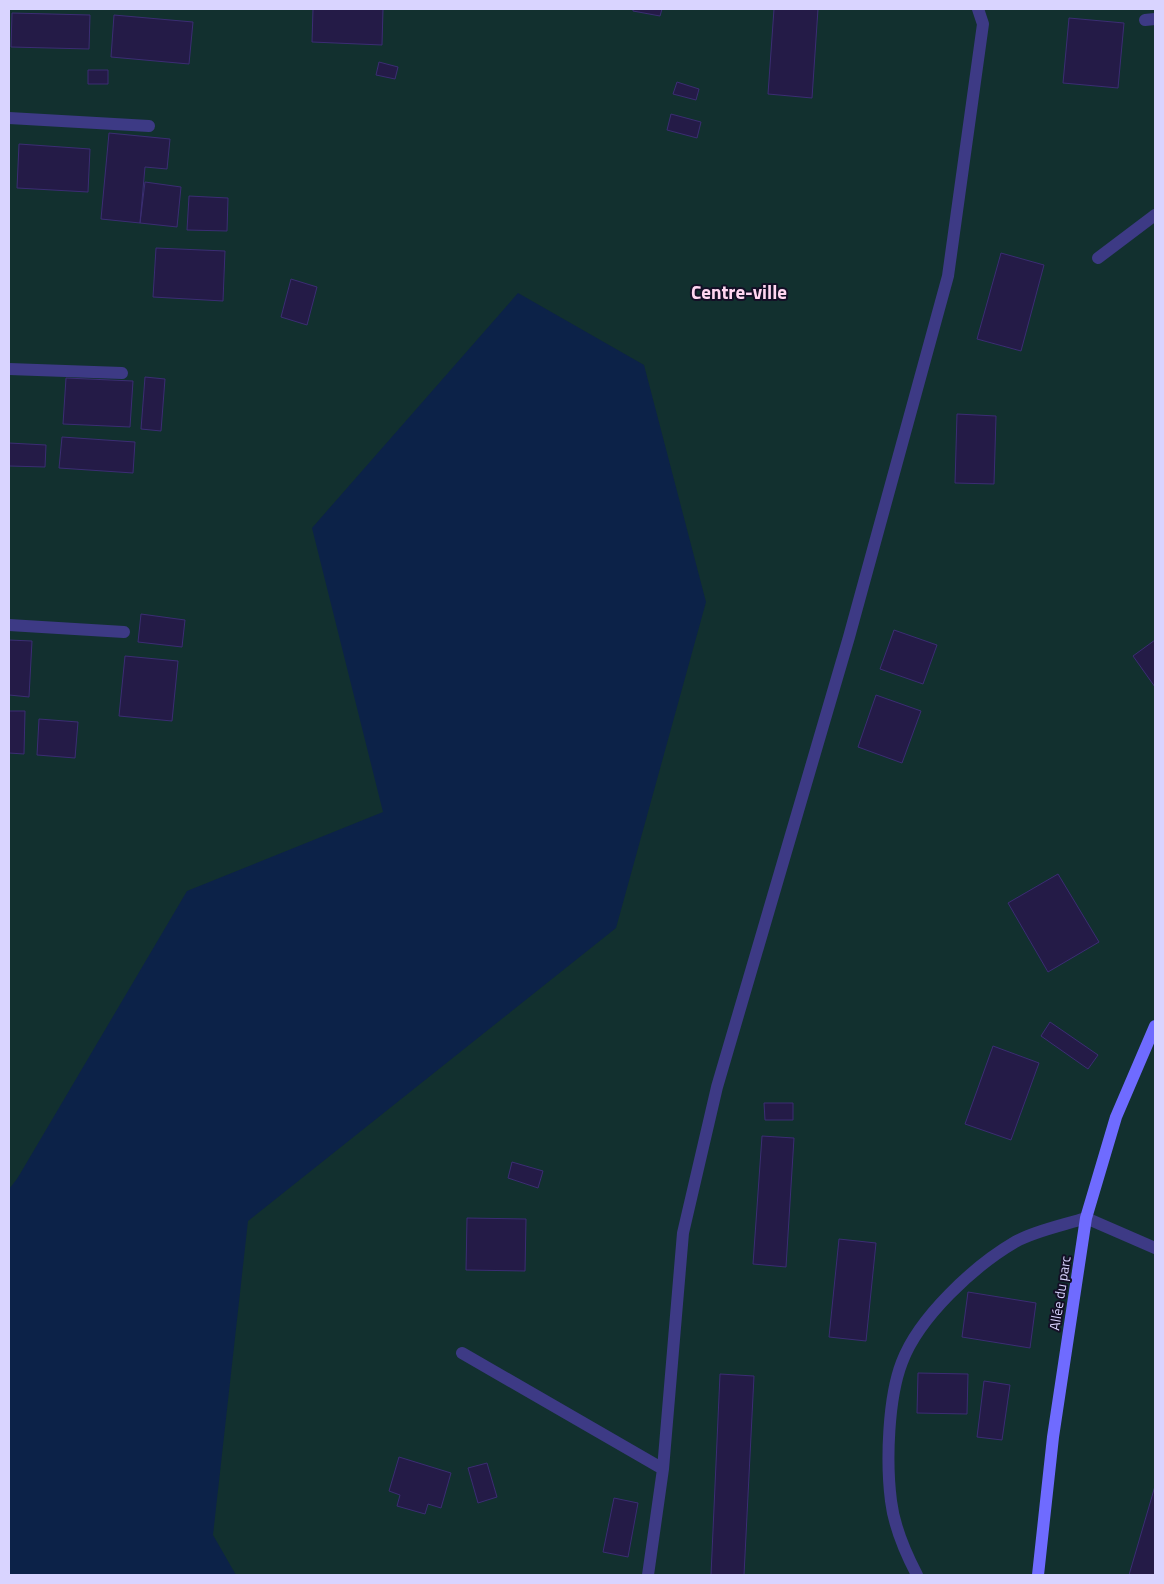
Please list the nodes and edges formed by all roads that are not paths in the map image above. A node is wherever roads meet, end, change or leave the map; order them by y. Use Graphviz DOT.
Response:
graph roads {
  1 [pos="978,9"];
  2 [pos="9,118"];
  3 [pos="149,126"];
  4 [pos="1155,216"];
  5 [pos="1098,258"];
  6 [pos="9,369"];
  7 [pos="122,373"];
  8 [pos="9,625"];
  9 [pos="124,632"];
  10 [pos="1155,1026"];
  11 [pos="1086,1218"];
  12 [pos="1155,1248"];
  13 [pos="462,1353"];
  14 [pos="663,1469"];
  15 [pos="648,1575"];
  16 [pos="917,1575"];
  17 [pos="1038,1575"];
  1 -- 14 [label="street"];
  2 -- 3 [label="street"];
  4 -- 5 [label="street"];
  6 -- 7 [label="street"];
  8 -- 9 [label="street"];
  10 -- 11 [label="street, Allée du parc"];
  11 -- 12 [label="street"];
  11 -- 16 [label="street"];
  11 -- 17 [label="street, Allée du parc"];
  13 -- 14 [label="street"];
  14 -- 15 [label="street"];
}
